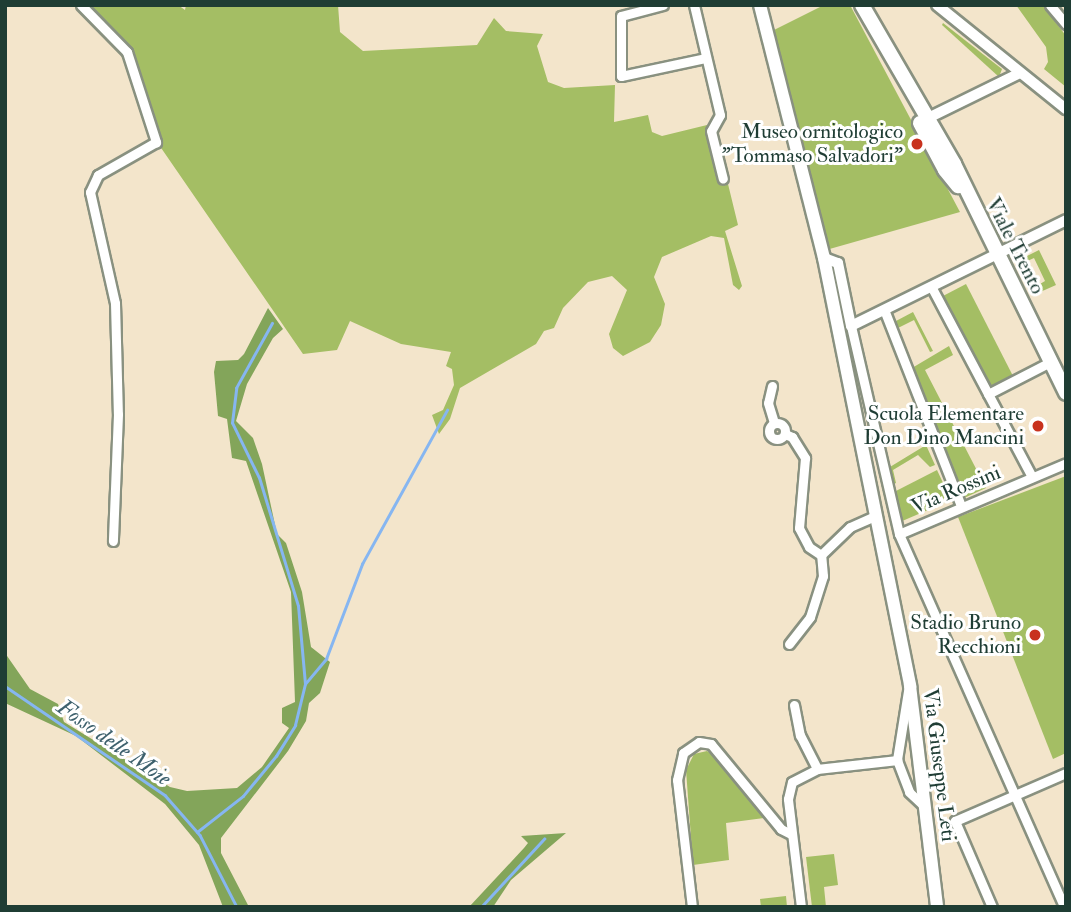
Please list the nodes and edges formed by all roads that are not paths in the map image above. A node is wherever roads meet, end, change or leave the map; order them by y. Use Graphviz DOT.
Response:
graph roads {
  1 [pos="81,5"];
  2 [pos="663,5"];
  3 [pos="694,5"];
  4 [pos="760,5"];
  5 [pos="862,5"];
  6 [pos="937,5"];
  7 [pos="1050,5"];
  8 [pos="1066,24"];
  9 [pos="706,58"];
  10 [pos="1020,73"];
  11 [pos="1066,108"];
  12 [pos="923,120"];
  13 [pos="723,179"];
  14 [pos="1066,220"];
  15 [pos="996,256"];
  16 [pos="824,258"];
  17 [pos="932,288"];
  18 [pos="885,313"];
  19 [pos="851,326"];
  20 [pos="1050,362"];
  21 [pos="772,386"];
  22 [pos="1066,393"];
  23 [pos="988,394"];
  24 [pos="1066,463"];
  25 [pos="1032,477"];
  26 [pos="961,506"];
  27 [pos="875,516"];
  28 [pos="899,534"];
  29 [pos="113,541"];
  30 [pos="821,555"];
  31 [pos="789,644"];
  32 [pos="910,686"];
  33 [pos="794,705"];
  34 [pos="897,760"];
  35 [pos="817,769"];
  36 [pos="1066,773"];
  37 [pos="1015,795"];
  38 [pos="925,807"];
  39 [pos="791,834"];
  40 [pos="692,907"];
  41 [pos="801,907"];
  42 [pos="937,907"];
  43 [pos="992,907"];
  44 [pos="1064,907"];
  1 -- 29 [label="street"];
  2 -- 9 [label="street"];
  3 -- 9 [label="street"];
  4 -- 16 [label="main road, Via Giuseppe Leti"];
  5 -- 12 [label="main road, Viale Trento"];
  6 -- 10 [label="street"];
  7 -- 8 [label="street"];
  9 -- 13 [label="street"];
  10 -- 11 [label="street"];
  10 -- 12 [label="street"];
  12 -- 15 [label="main road, Viale Trento"];
  14 -- 15 [label="street"];
  15 -- 17 [label="street"];
  15 -- 20 [label="main road, Viale Trento"];
  16 -- 19 [label="street"];
  16 -- 27 [label="main road, Via Giuseppe Leti"];
  17 -- 18 [label="street"];
  17 -- 23 [label="street"];
  18 -- 19 [label="street"];
  18 -- 26 [label="street"];
  19 -- 28 [label="street"];
  20 -- 22 [label="main road, Viale Trento"];
  20 -- 23 [label="street"];
  21 -- 30 [label="street"];
  23 -- 25 [label="street"];
  24 -- 25 [label="street, Via Rossini"];
  25 -- 26 [label="street, Via Rossini"];
  26 -- 28 [label="street, Via Rossini"];
  27 -- 30 [label="street"];
  27 -- 32 [label="main road, Via Giuseppe Leti"];
  28 -- 37 [label="street"];
  30 -- 31 [label="street"];
  32 -- 34 [label="street"];
  32 -- 38 [label="main road, Via Giuseppe Leti"];
  33 -- 35 [label="street"];
  34 -- 35 [label="street"];
  34 -- 38 [label="street"];
  35 -- 39 [label="street"];
  36 -- 37 [label="street"];
  37 -- 43 [label="street"];
  37 -- 44 [label="street"];
  38 -- 42 [label="main road, Via Giuseppe Leti"];
  39 -- 40 [label="street"];
  39 -- 41 [label="street"];
}
